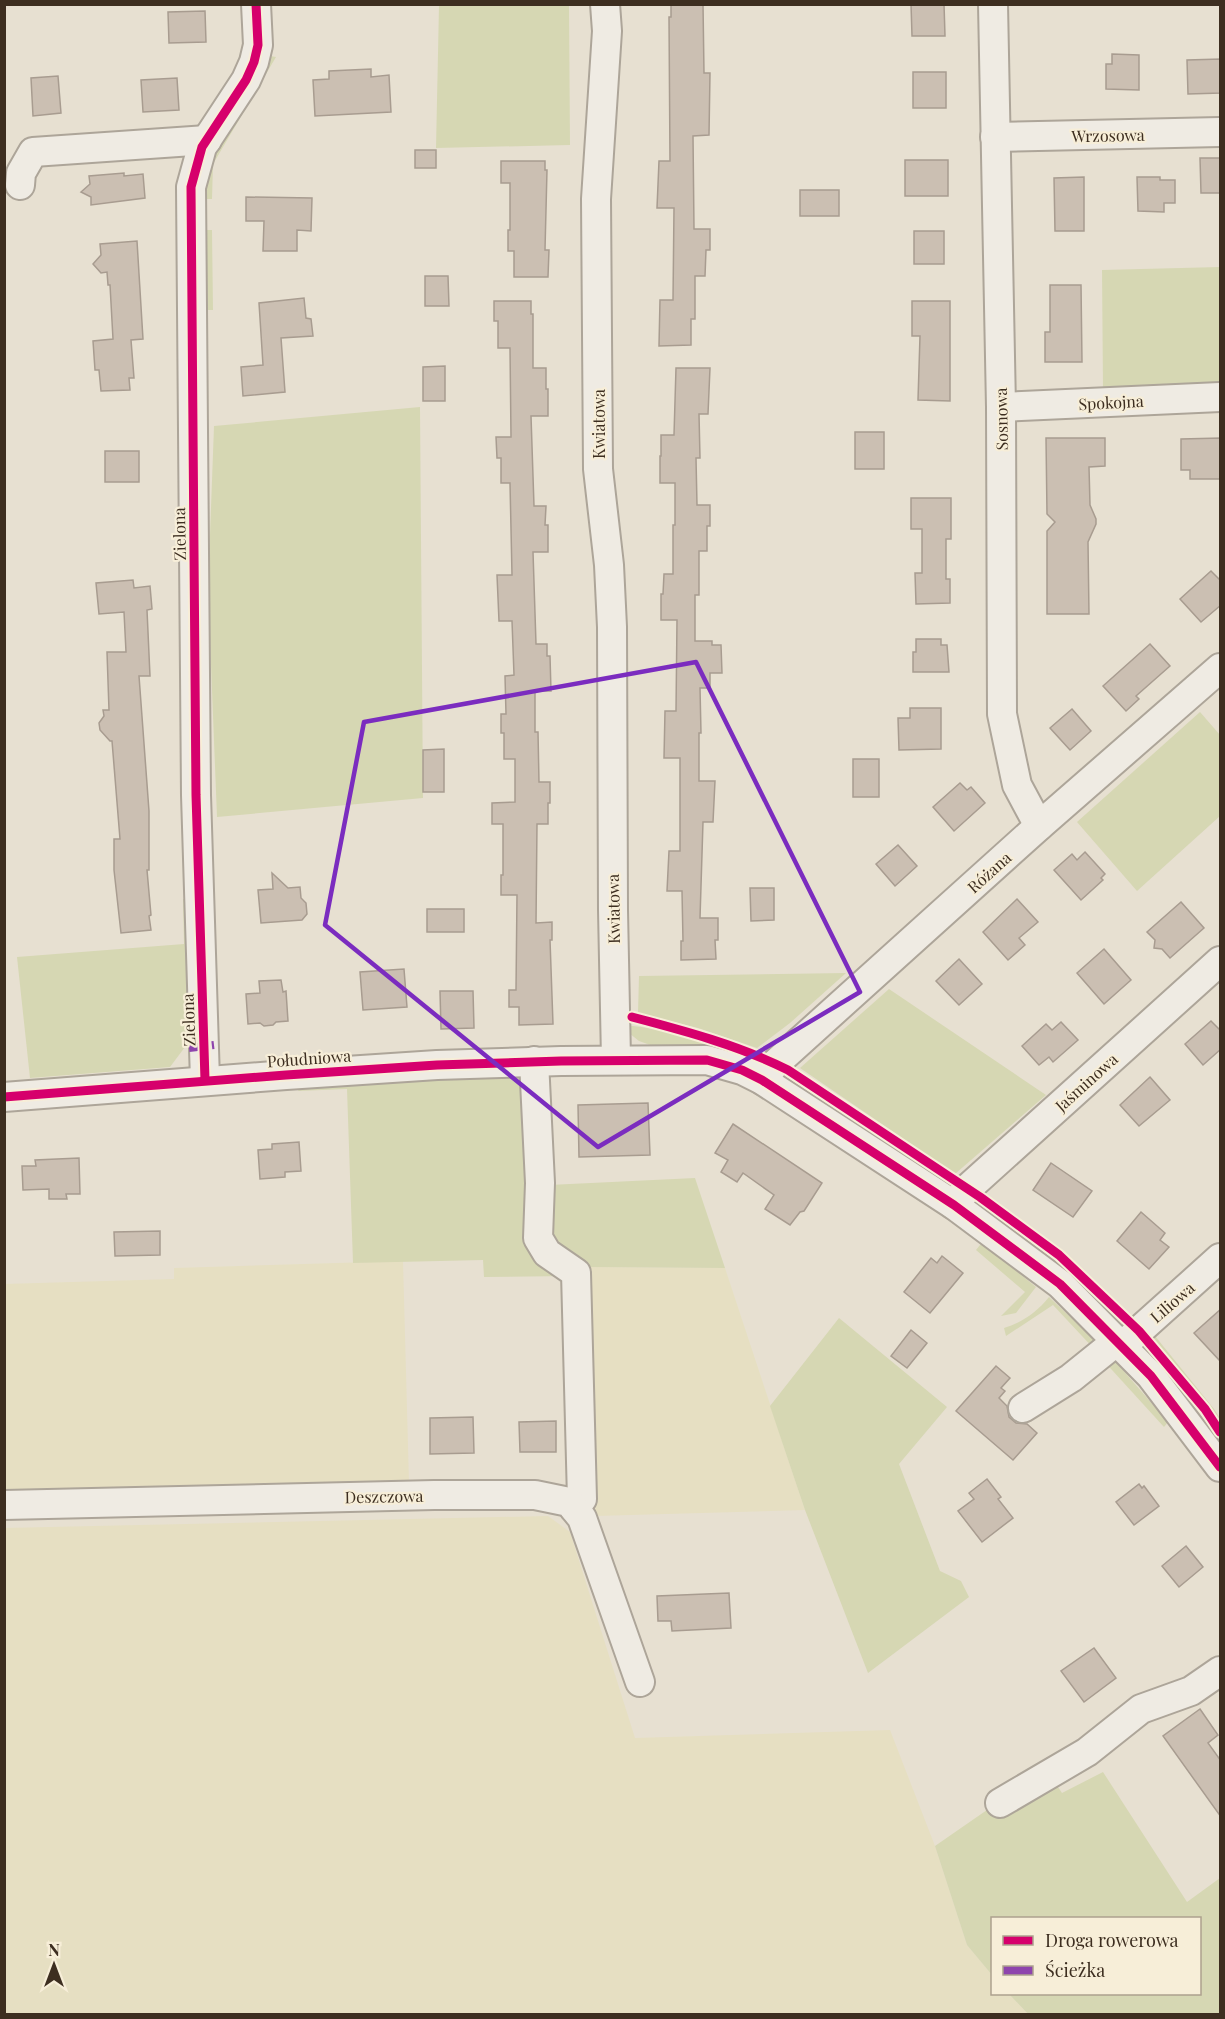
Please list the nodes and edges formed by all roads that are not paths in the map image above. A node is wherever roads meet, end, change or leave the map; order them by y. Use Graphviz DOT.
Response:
graph roads {
  1 [pos="256,4"];
  2 [pos="605,4"];
  3 [pos="993,4"];
  4 [pos="1221,132"];
  5 [pos="995,137"];
  6 [pos="207,140"];
  7 [pos="20,185"];
  8 [pos="1221,397"];
  9 [pos="1001,408"];
  10 [pos="1221,668"];
  11 [pos="1039,826"];
  12 [pos="1221,961"];
  13 [pos="616,1059"];
  14 [pos="534,1061"];
  15 [pos="205,1080"];
  16 [pos="762,1080"];
  17 [pos="4,1097"];
  18 [pos="954,1205"];
  19 [pos="1221,1258"];
  20 [pos="1119,1343"];
  21 [pos="1023,1408"];
  22 [pos="1221,1467"];
  23 [pos="4,1505"];
  24 [pos="574,1508"];
  25 [pos="1221,1671"];
  26 [pos="640,1682"];
  27 [pos="1000,1803"];
  1 -- 6 [label="street, Zielona"];
  2 -- 13 [label="street, Kwiatowa"];
  3 -- 5 [label="street, Sosnowa"];
  4 -- 5 [label="street, Wrzosowa"];
  5 -- 9 [label="street, Sosnowa"];
  6 -- 7 [label="street"];
  6 -- 15 [label="street, Zielona"];
  8 -- 9 [label="street, Spokojna"];
  9 -- 11 [label="street, Sosnowa"];
  10 -- 11 [label="street, Różana"];
  11 -- 16 [label="street, Różana"];
  12 -- 18 [label="street, Jaśminowa"];
  13 -- 14 [label="street, Południowa"];
  13 -- 16 [label="street"];
  14 -- 15 [label="street, Południowa"];
  14 -- 24 [label="street"];
  15 -- 17 [label="street, Południowa"];
  16 -- 18 [label="street"];
  18 -- 20 [label="street"];
  19 -- 20 [label="street, Liliowa"];
  20 -- 21 [label="street, Liliowa"];
  20 -- 22 [label="street"];
  23 -- 24 [label="street, Deszczowa"];
  24 -- 26 [label="street"];
  25 -- 27 [label="street"];
}
